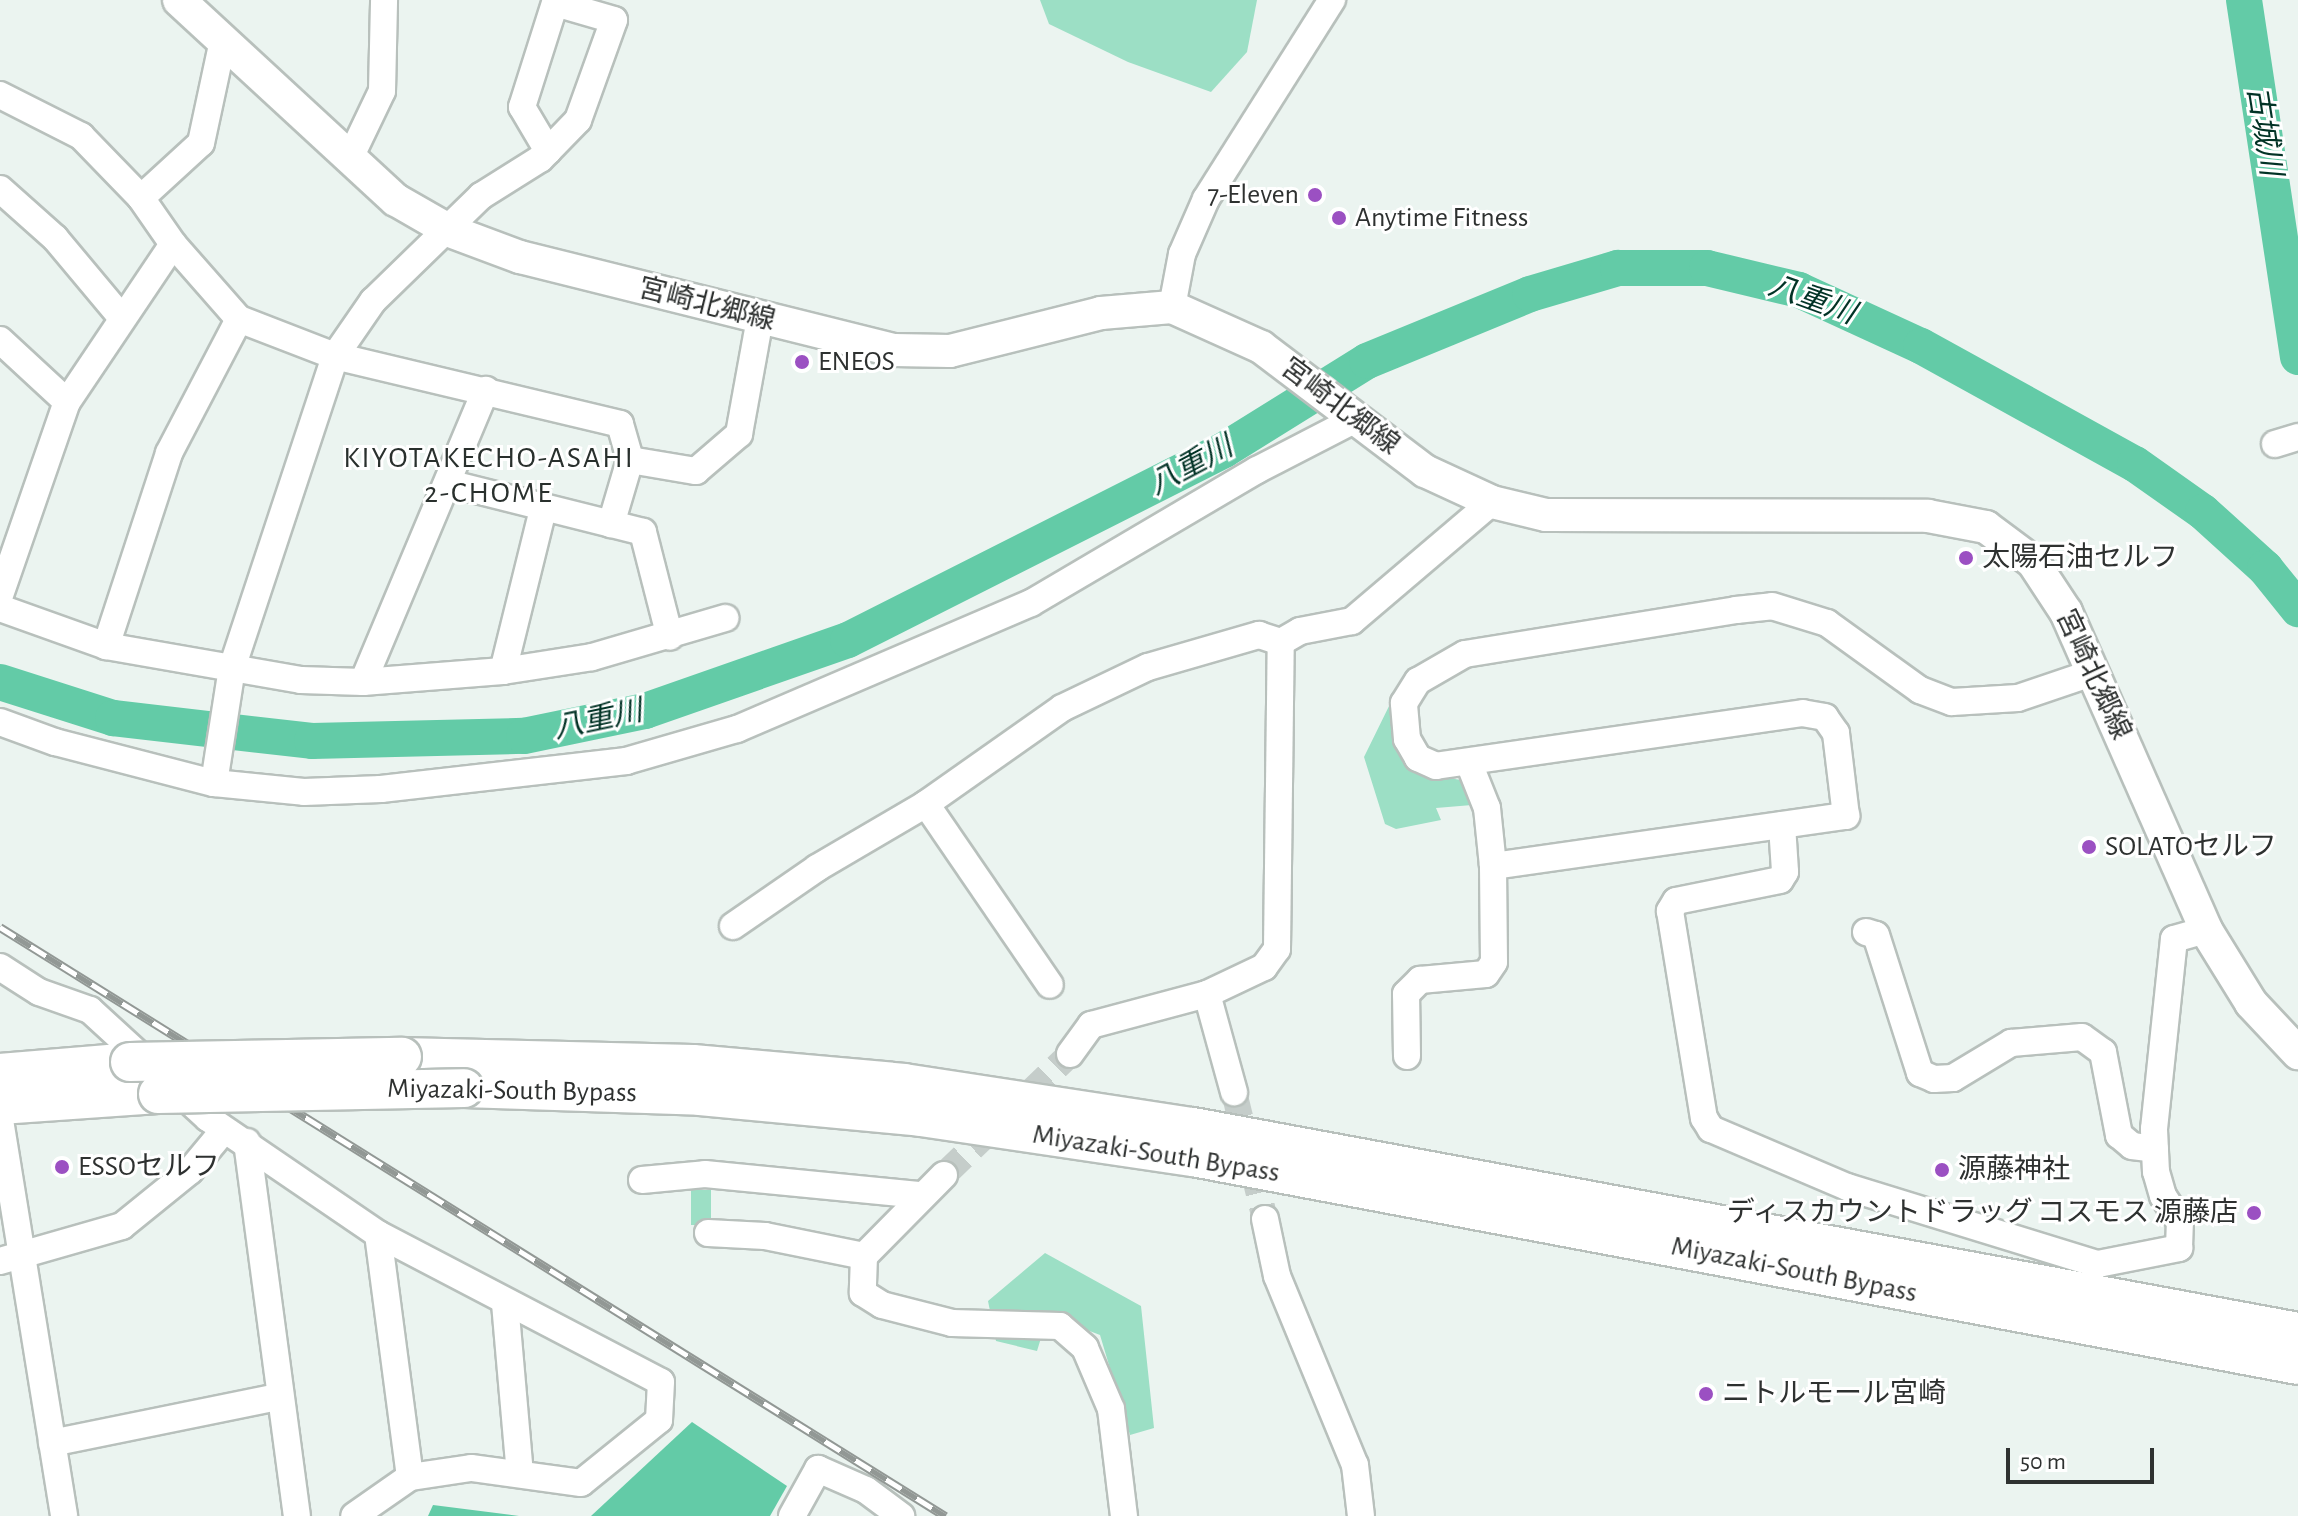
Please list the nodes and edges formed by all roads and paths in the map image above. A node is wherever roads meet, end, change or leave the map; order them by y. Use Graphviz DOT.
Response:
graph roads {
  1 [pos="179,0"];
  2 [pos="384,0"];
  3 [pos="1332,0"];
  4 [pos="222,45"];
  5 [pos="0,95"];
  6 [pos="548,151"];
  7 [pos="349,160"];
  8 [pos="0,189"];
  9 [pos="141,198"];
  10 [pos="450,231"];
  11 [pos="173,244"];
  12 [pos="1172,307"];
  13 [pos="122,318"];
  14 [pos="239,319"];
  15 [pos="760,319"];
  16 [pos="0,340"];
  17 [pos="335,356"];
  18 [pos="486,390"];
  19 [pos="67,402"];
  20 [pos="1356,419"];
  21 [pos="630,460"];
  22 [pos="448,483"];
  23 [pos="1492,502"];
  24 [pos="543,509"];
  25 [pos="611,524"];
  26 [pos="0,595"];
  27 [pos="0,608"];
  28 [pos="725,618"];
  29 [pos="670,637"];
  30 [pos="1281,642"];
  31 [pos="106,646"];
  32 [pos="503,671"];
  33 [pos="2095,672"];
  34 [pos="230,677"];
  35 [pos="363,682"];
  36 [pos="0,722"];
  37 [pos="1469,763"];
  38 [pos="214,774"];
  39 [pos="926,804"];
  40 [pos="1782,825"];
  41 [pos="1493,866"];
  42 [pos="733,926"];
  43 [pos="2206,930"];
  44 [pos="1866,932"];
  45 [pos="0,967"];
  46 [pos="1050,985"];
  47 [pos="1207,994"];
  48 [pos="2298,1053"];
  49 [pos="1070,1054"];
  50 [pos="1407,1056"];
  51 [pos="0,1073"];
  52 [pos="1234,1092"];
  53 [pos="0,1105"];
  54 [pos="0,1120"];
  55 [pos="236,1136"];
  56 [pos="2155,1149"];
  57 [pos="944,1175"];
  58 [pos="642,1180"];
  59 [pos="921,1195"];
  60 [pos="1265,1219"];
  61 [pos="708,1233"];
  62 [pos="378,1234"];
  63 [pos="864,1256"];
  64 [pos="13,1258"];
  65 [pos="2095,1295"];
  66 [pos="505,1303"];
  67 [pos="2298,1332"];
  68 [pos="2298,1365"];
  69 [pos="278,1397"];
  70 [pos="52,1443"];
  71 [pos="520,1473"];
  72 [pos="410,1477"];
  73 [pos="64,1516"];
  74 [pos="297,1516"];
  75 [pos="354,1516"];
  76 [pos="792,1516"];
  77 [pos="901,1516"];
  78 [pos="1124,1516"];
  79 [pos="1361,1516"];
  1 -- 4 [label="main road, 宮崎北郷線"];
  2 -- 7 [label="street"];
  3 -- 12 [label="street"];
  4 -- 7 [label="main road, 宮崎北郷線"];
  4 -- 9 [label="street"];
  5 -- 9 [label="street"];
  6 -- 6 [label="street"];
  6 -- 10 [label="street"];
  7 -- 10 [label="main road, 宮崎北郷線"];
  8 -- 13 [label="street"];
  9 -- 11 [label="street"];
  10 -- 15 [label="main road, 宮崎北郷線"];
  10 -- 17 [label="street"];
  11 -- 13 [label="street"];
  11 -- 14 [label="street"];
  12 -- 15 [label="main road, 宮崎北郷線"];
  12 -- 20 [label="main road, 宮崎北郷線"];
  13 -- 19 [label="street"];
  14 -- 17 [label="street"];
  14 -- 31 [label="street"];
  15 -- 21 [label="street"];
  16 -- 19 [label="street"];
  17 -- 18 [label="street"];
  17 -- 34 [label="street"];
  18 -- 21 [label="street"];
  18 -- 22 [label="street"];
  19 -- 26 [label="street"];
  20 -- 23 [label="main road, 宮崎北郷線"];
  20 -- 38 [label="street"];
  21 -- 25 [label="street"];
  22 -- 24 [label="street"];
  22 -- 35 [label="street"];
  23 -- 30 [label="street"];
  23 -- 33 [label="main road, 宮崎北郷線"];
  24 -- 25 [label="street"];
  24 -- 32 [label="street"];
  25 -- 29 [label="street"];
  27 -- 31 [label="street"];
  28 -- 29 [label="street"];
  29 -- 32 [label="street"];
  30 -- 39 [label="street"];
  30 -- 47 [label="street"];
  31 -- 34 [label="street"];
  32 -- 35 [label="street"];
  33 -- 37 [label="street"];
  33 -- 43 [label="main road, 宮崎北郷線"];
  34 -- 35 [label="street"];
  34 -- 38 [label="street"];
  36 -- 38 [label="street"];
  37 -- 40 [label="street"];
  37 -- 41 [label="street"];
  39 -- 42 [label="street"];
  39 -- 46 [label="street"];
  40 -- 41 [label="street"];
  40 -- 65 [label="street"];
  41 -- 50 [label="street"];
  43 -- 48 [label="main road, 宮崎北郷線"];
  43 -- 56 [label="street"];
  44 -- 56 [label="street"];
  45 -- 55 [label="street"];
  47 -- 49 [label="street"];
  47 -- 52 [label="street"];
  51 -- 65 [label="highway, Miyazaki-South Bypass, bridge"];
  53 -- 65 [label="highway, Miyazaki-South Bypass, bridge"];
  54 -- 64 [label="street"];
  55 -- 62 [label="street"];
  55 -- 64 [label="street"];
  55 -- 69 [label="street"];
  56 -- 65 [label="street"];
  57 -- 59 [label="street"];
  58 -- 59 [label="street"];
  59 -- 63 [label="street"];
  60 -- 79 [label="street"];
  61 -- 63 [label="street"];
  62 -- 66 [label="street"];
  62 -- 72 [label="street"];
  63 -- 78 [label="street"];
  64 -- 70 [label="street"];
  65 -- 67 [label="highway, Miyazaki-South Bypass"];
  65 -- 68 [label="highway, Miyazaki-South Bypass"];
  66 -- 71 [label="street"];
  66 -- 71 [label="street"];
  69 -- 70 [label="street"];
  69 -- 74 [label="street"];
  70 -- 73 [label="street"];
  71 -- 72 [label="street"];
  72 -- 75 [label="street"];
  76 -- 77 [label="street"];
}
